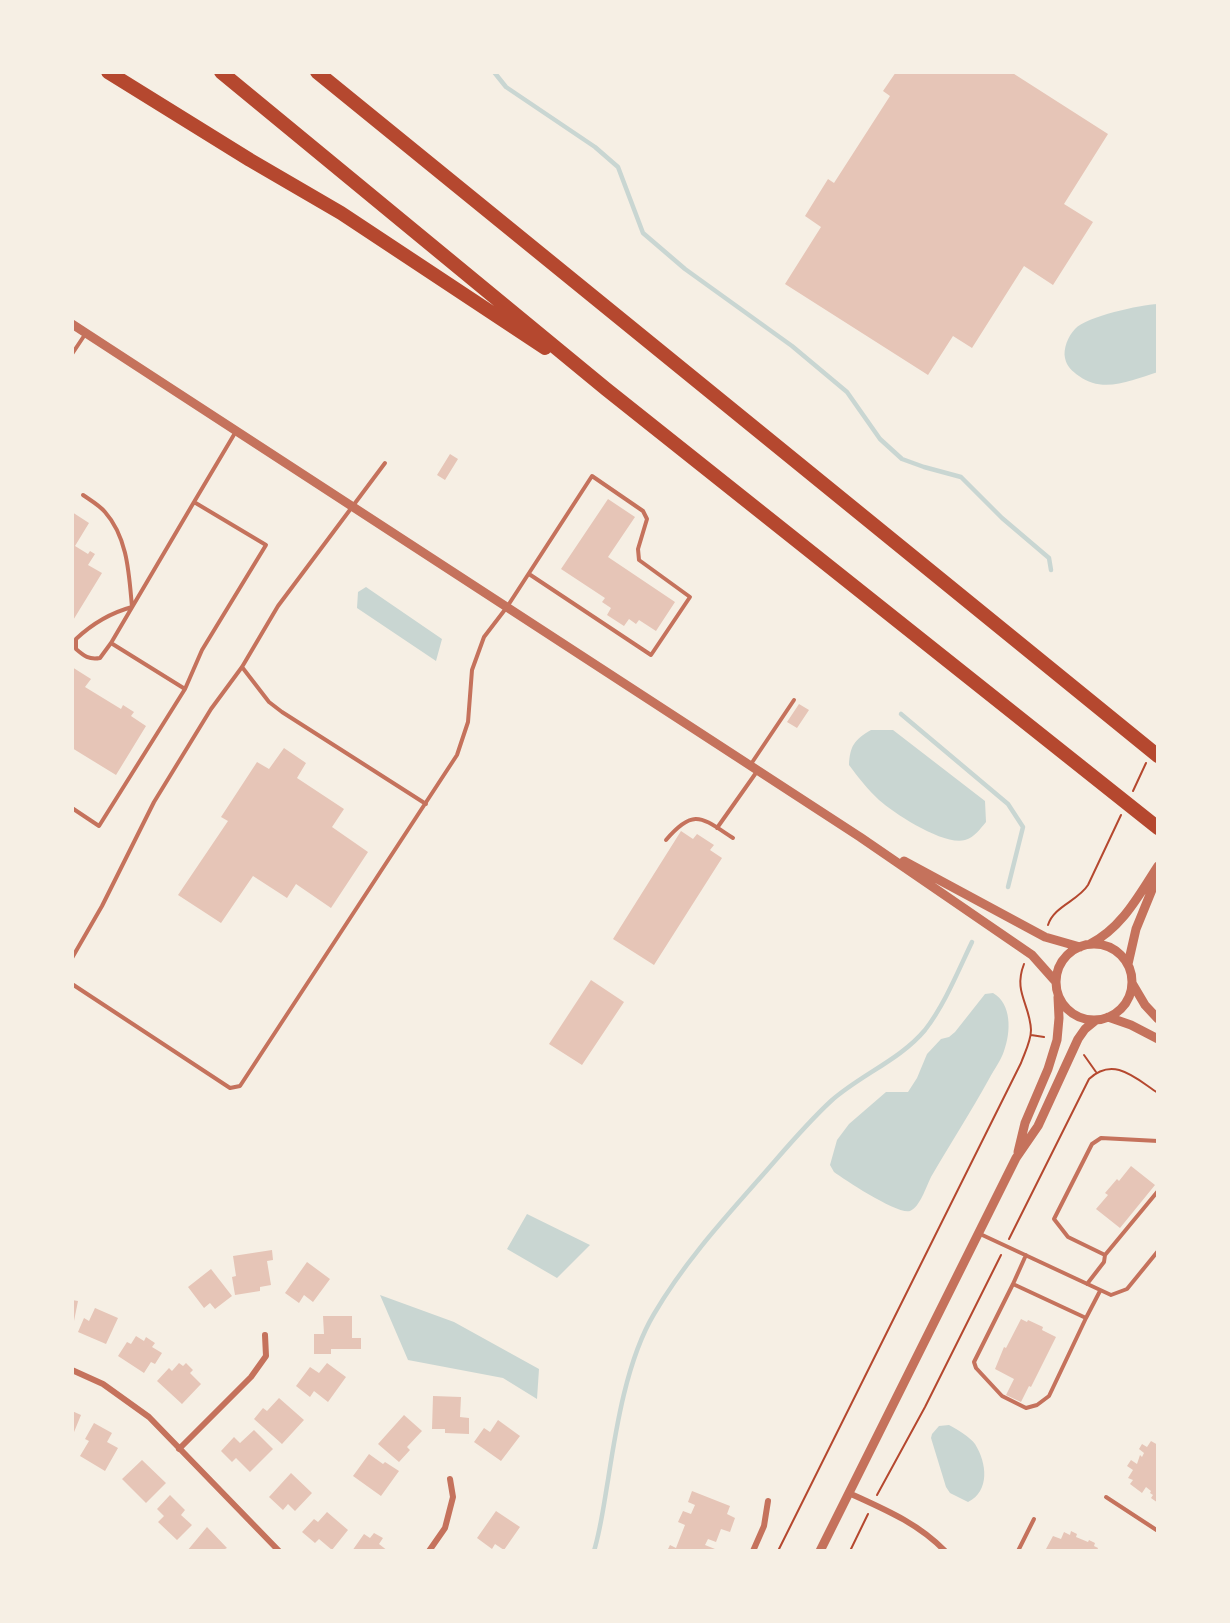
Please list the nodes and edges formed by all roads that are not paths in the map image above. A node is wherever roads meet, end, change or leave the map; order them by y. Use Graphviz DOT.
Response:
graph roads {
  1 [pos="108,72"];
  2 [pos="221,72"];
  3 [pos="317,72"];
  4 [pos="72,324"];
  5 [pos="86,333"];
  6 [pos="72,354"];
  7 [pos="606,389"];
  8 [pos="237,431"];
  9 [pos="385,463"];
  10 [pos="83,495"];
  11 [pos="194,502"];
  12 [pos="352,506"];
  13 [pos="528,574"];
  14 [pos="132,607"];
  15 [pos="507,607"];
  16 [pos="111,643"];
  17 [pos="242,667"];
  18 [pos="185,689"];
  19 [pos="794,700"];
  20 [pos="1153,757"];
  21 [pos="754,767"];
  22 [pos="426,804"];
  23 [pos="72,808"];
  24 [pos="717,828"];
  25 [pos="1158,828"];
  26 [pos="860,837"];
  27 [pos="733,838"];
  28 [pos="666,840"];
  29 [pos="1158,866"];
  30 [pos="1158,875"];
  31 [pos="1090,944"];
  32 [pos="1080,947"];
  33 [pos="72,958"];
  34 [pos="1128,964"];
  35 [pos="1056,982"];
  36 [pos="1131,982"];
  37 [pos="72,984"];
  38 [pos="1058,994"];
  39 [pos="1108,1017"];
  40 [pos="1158,1019"];
  41 [pos="1095,1020"];
  42 [pos="1158,1039"];
  43 [pos="1158,1141"];
  44 [pos="1016,1158"];
  45 [pos="1158,1191"];
  46 [pos="978,1233"];
  47 [pos="1158,1251"];
  48 [pos="1026,1255"];
  49 [pos="1105,1255"];
  50 [pos="1013,1284"];
  51 [pos="1087,1284"];
  52 [pos="1100,1291"];
  53 [pos="1086,1318"];
  54 [pos="265,1335"];
  55 [pos="72,1370"];
  56 [pos="178,1449"];
  57 [pos="450,1479"];
  58 [pos="849,1493"];
  59 [pos="1106,1497"];
  60 [pos="768,1501"];
  61 [pos="1034,1519"];
  62 [pos="1158,1531"];
  63 [pos="279,1551"];
  64 [pos="429,1551"];
  65 [pos="753,1551"];
  66 [pos="820,1551"];
  67 [pos="945,1551"];
  68 [pos="1018,1551"];
  1 -- 7 [label="highway"];
  2 -- 7 [label="highway"];
  3 -- 20 [label="highway"];
  4 -- 5 [label="street"];
  5 -- 6 [label="lane"];
  5 -- 8 [label="street"];
  7 -- 25 [label="highway"];
  8 -- 11 [label="lane"];
  8 -- 12 [label="street"];
  9 -- 12 [label="lane"];
  10 -- 14 [label="lane"];
  11 -- 14 [label="lane"];
  11 -- 18 [label="lane"];
  12 -- 15 [label="street"];
  12 -- 17 [label="lane"];
  13 -- 13 [label="lane"];
  13 -- 15 [label="lane"];
  14 -- 16 [label="lane"];
  14 -- 16 [label="lane"];
  15 -- 21 [label="street"];
  15 -- 22 [label="lane"];
  16 -- 18 [label="lane"];
  17 -- 22 [label="lane"];
  17 -- 33 [label="lane"];
  18 -- 23 [label="lane"];
  19 -- 21 [label="lane"];
  21 -- 24 [label="lane"];
  21 -- 26 [label="street"];
  22 -- 37 [label="lane"];
  24 -- 27 [label="lane"];
  24 -- 28 [label="lane"];
  26 -- 32 [label="street"];
  26 -- 35 [label="street"];
  29 -- 31 [label="street"];
  30 -- 34 [label="street"];
  31 -- 32 [label="street"];
  31 -- 34 [label="street"];
  32 -- 35 [label="street"];
  34 -- 36 [label="street"];
  35 -- 38 [label="street"];
  36 -- 39 [label="street"];
  36 -- 40 [label="street"];
  38 -- 41 [label="street"];
  38 -- 44 [label="street"];
  39 -- 41 [label="street"];
  39 -- 42 [label="street"];
  41 -- 44 [label="street"];
  43 -- 49 [label="lane"];
  44 -- 46 [label="street"];
  45 -- 49 [label="lane"];
  46 -- 48 [label="lane"];
  46 -- 58 [label="street"];
  47 -- 52 [label="lane"];
  48 -- 50 [label="lane"];
  48 -- 51 [label="lane"];
  49 -- 51 [label="lane"];
  50 -- 53 [label="lane"];
  50 -- 53 [label="lane"];
  51 -- 52 [label="lane"];
  52 -- 53 [label="lane"];
  54 -- 56 [label="street"];
  55 -- 56 [label="street"];
  56 -- 63 [label="street"];
  57 -- 64 [label="street"];
  58 -- 66 [label="street"];
  58 -- 67 [label="street"];
  59 -- 62 [label="lane"];
  60 -- 65 [label="street"];
  61 -- 68 [label="lane"];
}
